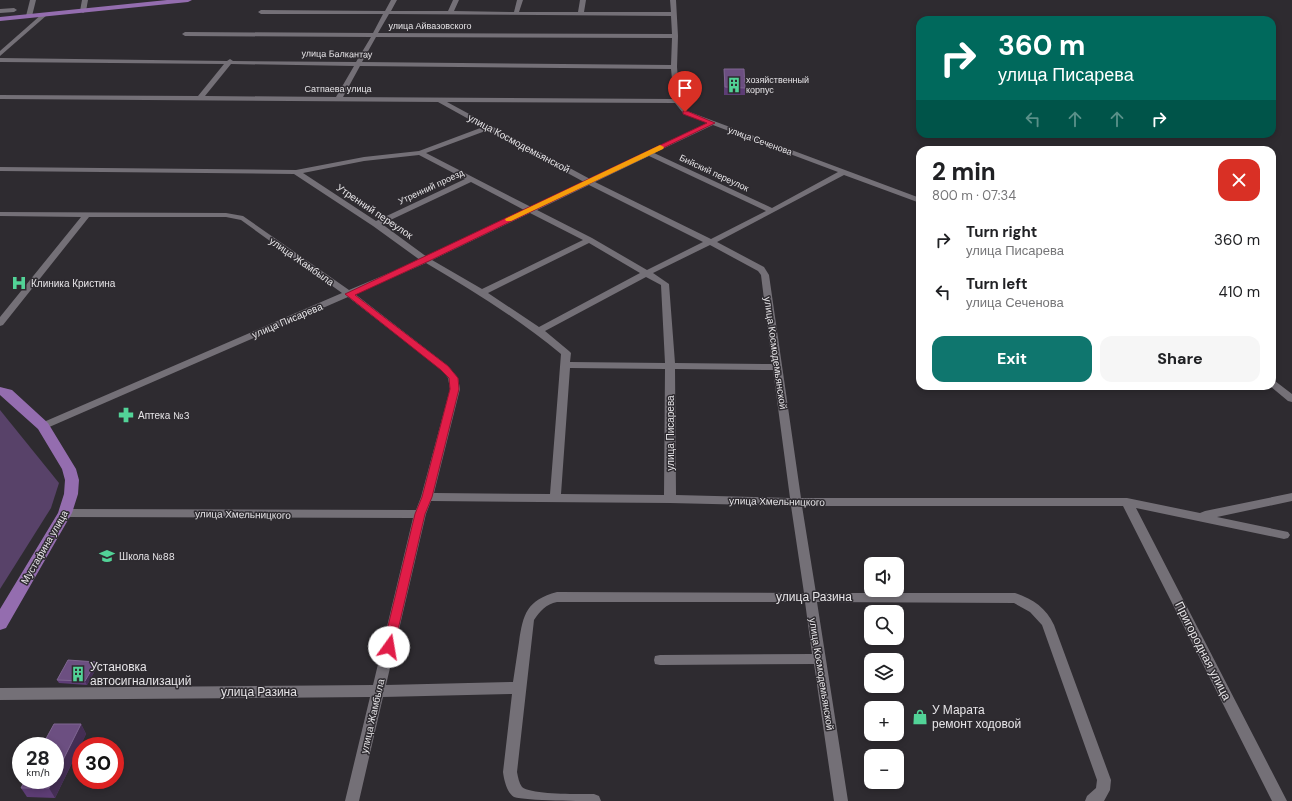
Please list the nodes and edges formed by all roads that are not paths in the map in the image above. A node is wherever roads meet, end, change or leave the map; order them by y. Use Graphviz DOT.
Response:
graph roads {
  1 [pos="33,0"];
  2 [pos="85,0"];
  3 [pos="188,0"];
  4 [pos="394,0"];
  5 [pos="456,0"];
  6 [pos="520,0"];
  7 [pos="583,0"];
  8 [pos="673,0"];
  9 [pos="137,2"];
  10 [pos="14,10"];
  11 [pos="0,11"];
  12 [pos="83,11"];
  13 [pos="261,12"];
  14 [pos="388,13"];
  15 [pos="450,13"];
  16 [pos="516,13"];
  17 [pos="580,14"];
  18 [pos="673,14"];
  19 [pos="44,15"];
  20 [pos="29,16"];
  21 [pos="0,19"];
  22 [pos="185,34"];
  23 [pos="376,35"];
  24 [pos="675,36"];
  25 [pos="0,54"];
  26 [pos="0,60"];
  27 [pos="230,61"];
  28 [pos="360,63"];
  29 [pos="674,67"];
  30 [pos="0,97"];
  31 [pos="200,98"];
  32 [pos="340,98"];
  33 [pos="438,99"];
  34 [pos="677,101"];
  35 [pos="712,123"];
  36 [pos="488,128"];
  37 [pos="420,153"];
  38 [pos="648,153"];
  39 [pos="0,169"];
  40 [pos="296,172"];
  41 [pos="844,172"];
  42 [pos="472,179"];
  43 [pos="589,181"];
  44 [pos="916,199"];
  45 [pos="530,209"];
  46 [pos="771,210"];
  47 [pos="0,214"];
  48 [pos="87,214"];
  49 [pos="376,224"];
  50 [pos="589,240"];
  51 [pos="712,241"];
  52 [pos="426,260"];
  53 [pos="647,273"];
  54 [pos="482,293"];
  55 [pos="349,294"];
  56 [pos="0,323"];
  57 [pos="539,331"];
  58 [pos="566,364"];
  59 [pos="670,367"];
  60 [pos="778,367"];
  61 [pos="1276,386"];
  62 [pos="0,391"];
  63 [pos="1292,399"];
  64 [pos="43,426"];
  65 [pos="427,497"];
  66 [pos="1292,497"];
  67 [pos="554,499"];
  68 [pos="670,499"];
  69 [pos="796,502"];
  70 [pos="1127,502"];
  71 [pos="65,513"];
  72 [pos="420,514"];
  73 [pos="1195,516"];
  74 [pos="1284,535"];
  75 [pos="810,597"];
  76 [pos="0,624"];
  77 [pos="820,659"];
  78 [pos="660,660"];
  79 [pos="519,688"];
  80 [pos="378,692"];
  81 [pos="0,694"];
  82 [pos="352,801"];
  83 [pos="594,801"];
  84 [pos="841,801"];
  85 [pos="1092,801"];
  86 [pos="1280,801"];
  1 -- 20 [label="street"];
  2 -- 12 [label="street"];
  3 -- 9 [label="main road"];
  4 -- 14 [label="street"];
  5 -- 15 [label="street"];
  6 -- 16 [label="street"];
  7 -- 17 [label="street"];
  8 -- 18 [label="street"];
  9 -- 12 [label="main road"];
  10 -- 11 [label="street"];
  12 -- 19 [label="main road"];
  13 -- 14 [label="street"];
  14 -- 15 [label="street"];
  14 -- 23 [label="street"];
  15 -- 16 [label="street"];
  16 -- 17 [label="street"];
  17 -- 18 [label="street"];
  18 -- 24 [label="street"];
  19 -- 20 [label="main road"];
  19 -- 25 [label="street"];
  20 -- 21 [label="main road"];
  22 -- 23 [label="street, улица Айвазовского"];
  23 -- 24 [label="street, улица Айвазовского"];
  23 -- 28 [label="street"];
  24 -- 29 [label="street"];
  26 -- 27 [label="street, улица Балкантау"];
  27 -- 28 [label="street, улица Балкантау"];
  27 -- 31 [label="street"];
  28 -- 29 [label="street, улица Балкантау"];
  28 -- 32 [label="street"];
  29 -- 34 [label="street"];
  30 -- 31 [label="street, Сатпаева улица"];
  31 -- 32 [label="street, Сатпаева улица"];
  32 -- 33 [label="street, Сатпаева улица"];
  33 -- 34 [label="street, Сатпаева улица"];
  33 -- 36 [label="street, улица Космодемьянской"];
  34 -- 35 [label="street, улица Сеченова"];
  35 -- 38 [label="street, улица Писарева"];
  35 -- 41 [label="street, улица Сеченова"];
  36 -- 37 [label="street"];
  36 -- 43 [label="street, улица Космодемьянской"];
  37 -- 40 [label="street"];
  37 -- 42 [label="street, улица Писарева"];
  38 -- 43 [label="street, улица Писарева"];
  38 -- 46 [label="street, Бийский переулок"];
  39 -- 40 [label="street"];
  40 -- 49 [label="street, Утренний переулок"];
  41 -- 44 [label="street, улица Сеченова"];
  41 -- 46 [label="street"];
  42 -- 45 [label="street, улица Писарева"];
  42 -- 49 [label="street, Утренний проезд"];
  43 -- 45 [label="street, улица Писарева"];
  43 -- 51 [label="street, улица Космодемьянской"];
  45 -- 50 [label="street, улица Писарева"];
  45 -- 52 [label="street, улица Писарева"];
  46 -- 51 [label="street"];
  47 -- 48 [label="street, улица Жамбыла"];
  48 -- 55 [label="street, улица Жамбыла"];
  48 -- 56 [label="street"];
  49 -- 52 [label="street, Утренний переулок"];
  50 -- 53 [label="street, улица Писарева"];
  50 -- 54 [label="street"];
  51 -- 53 [label="street"];
  51 -- 60 [label="street, улица Космодемьянской"];
  52 -- 54 [label="street, Утренний переулок"];
  52 -- 55 [label="street, улица Писарева"];
  53 -- 57 [label="street"];
  53 -- 59 [label="street, улица Писарева"];
  54 -- 57 [label="street, Утренний переулок"];
  55 -- 64 [label="street, улица Писарева"];
  55 -- 65 [label="street, улица Жамбыла"];
  57 -- 58 [label="street, Утренний переулок"];
  58 -- 59 [label="street"];
  58 -- 67 [label="street, Утренний переулок"];
  59 -- 60 [label="street"];
  59 -- 68 [label="street, улица Писарева"];
  60 -- 69 [label="street, улица Космодемьянской"];
  61 -- 63 [label="street"];
  62 -- 64 [label="main road, Мустафина улица"];
  64 -- 71 [label="main road, Мустафина улица"];
  65 -- 67 [label="street, улица Хмельницкого"];
  65 -- 72 [label="street, улица Жамбыла"];
  66 -- 73 [label="street"];
  67 -- 68 [label="street, улица Хмельницкого"];
  68 -- 69 [label="street, улица Хмельницкого"];
  69 -- 70 [label="street, улица Хмельницкого"];
  69 -- 75 [label="street, улица Космодемьянской"];
  70 -- 73 [label="street, улица Хмельницкого"];
  70 -- 86 [label="street, Пригородная улица"];
  71 -- 72 [label="street, улица Хмельницкого"];
  71 -- 76 [label="main road, Мустафина улица"];
  72 -- 80 [label="street, улица Жамбыла"];
  73 -- 74 [label="street, улица Хмельницкого"];
  75 -- 77 [label="street, улица Космодемьянской"];
  75 -- 79 [label="street, улица Разина"];
  75 -- 85 [label="street, улица Разина"];
  77 -- 78 [label="street"];
  77 -- 84 [label="street, улица Космодемьянской"];
  79 -- 80 [label="street, улица Разина"];
  79 -- 83 [label="street, улица Разина"];
  80 -- 81 [label="street, улица Разина"];
  80 -- 82 [label="street, улица Жамбыла"];
}
